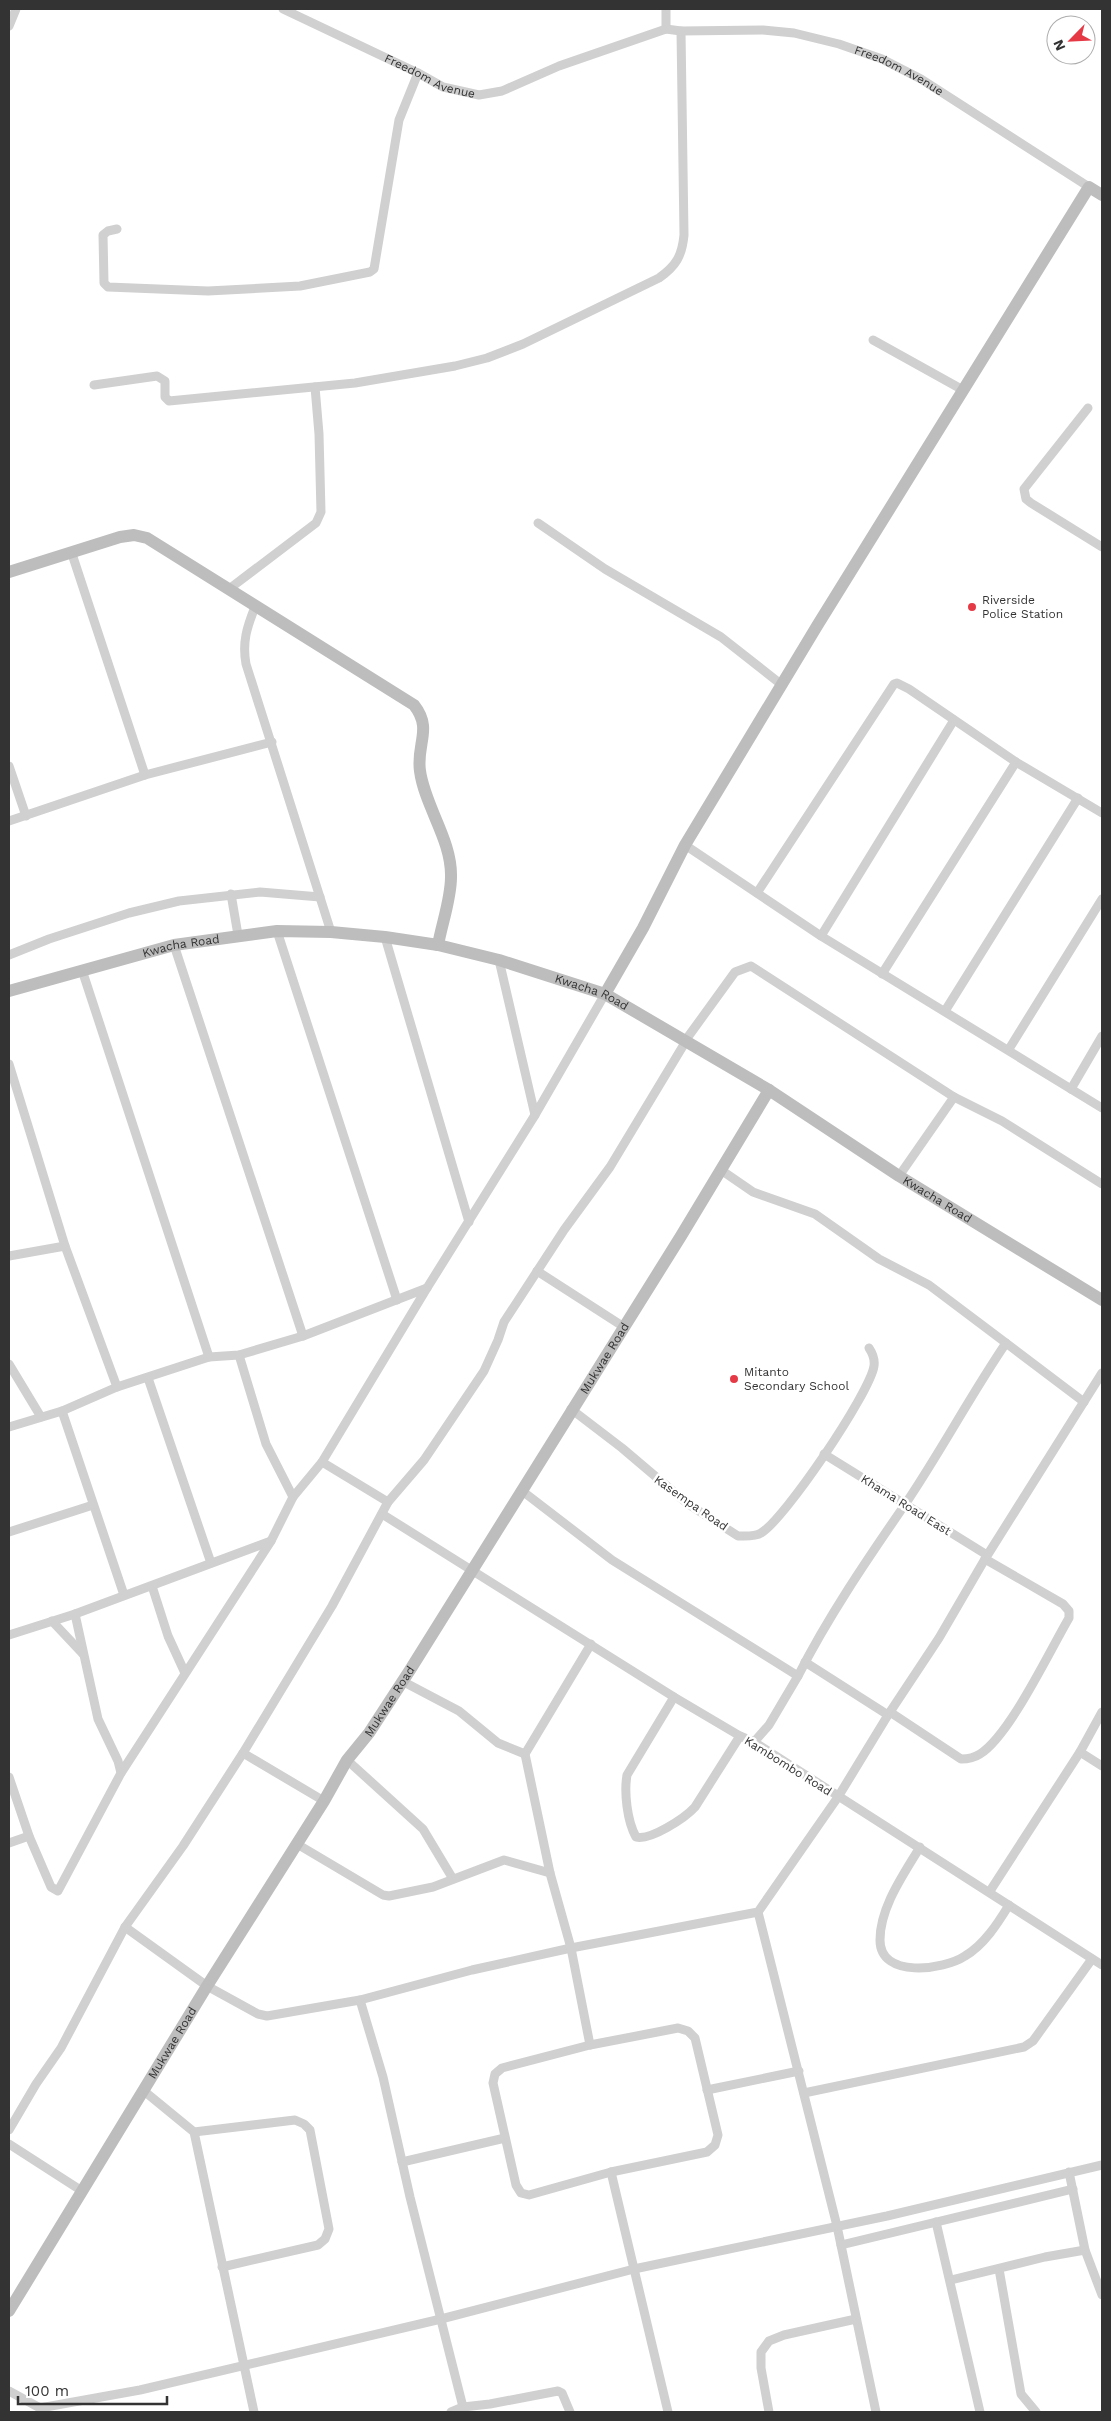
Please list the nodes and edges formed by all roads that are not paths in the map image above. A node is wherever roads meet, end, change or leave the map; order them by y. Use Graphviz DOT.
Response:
graph roads {
  1 [pos="16,9"];
  2 [pos="666,9"];
  3 [pos="287,10"];
  4 [pos="9,26"];
  5 [pos="666,29"];
  6 [pos="681,31"];
  7 [pos="418,73"];
  8 [pos="1089,186"];
  9 [pos="1102,195"];
  10 [pos="117,229"];
  11 [pos="873,340"];
  12 [pos="94,384"];
  13 [pos="315,387"];
  14 [pos="963,390"];
  15 [pos="1088,408"];
  16 [pos="538,524"];
  17 [pos="1102,547"];
  18 [pos="72,554"];
  19 [pos="9,572"];
  20 [pos="229,589"];
  21 [pos="255,606"];
  22 [pos="782,685"];
  23 [pos="954,720"];
  24 [pos="272,742"];
  25 [pos="1016,762"];
  26 [pos="9,766"];
  27 [pos="145,775"];
  28 [pos="1078,798"];
  29 [pos="1102,813"];
  30 [pos="26,816"];
  31 [pos="9,821"];
  32 [pos="685,845"];
  33 [pos="757,893"];
  34 [pos="231,894"];
  35 [pos="320,897"];
  36 [pos="1102,899"];
  37 [pos="277,932"];
  38 [pos="331,932"];
  39 [pos="238,936"];
  40 [pos="821,936"];
  41 [pos="385,937"];
  42 [pos="438,944"];
  43 [pos="174,945"];
  44 [pos="9,955"];
  45 [pos="499,960"];
  46 [pos="82,970"];
  47 [pos="882,974"];
  48 [pos="9,991"];
  49 [pos="605,994"];
  50 [pos="945,1011"];
  51 [pos="1102,1036"];
  52 [pos="685,1041"];
  53 [pos="1010,1050"];
  54 [pos="9,1064"];
  55 [pos="1071,1089"];
  56 [pos="769,1090"];
  57 [pos="954,1096"];
  58 [pos="1102,1108"];
  59 [pos="535,1115"];
  60 [pos="721,1170"];
  61 [pos="899,1176"];
  62 [pos="1102,1184"];
  63 [pos="469,1222"];
  64 [pos="65,1246"];
  65 [pos="9,1256"];
  66 [pos="536,1271"];
  67 [pos="427,1288"];
  68 [pos="397,1300"];
  69 [pos="1102,1300"];
  70 [pos="624,1327"];
  71 [pos="303,1336"];
  72 [pos="1006,1343"];
  73 [pos="870,1348"];
  74 [pos="239,1355"];
  75 [pos="209,1357"];
  76 [pos="9,1364"];
  77 [pos="1102,1373"];
  78 [pos="148,1378"];
  79 [pos="116,1387"];
  80 [pos="1084,1402"];
  81 [pos="571,1410"];
  82 [pos="62,1411"];
  83 [pos="41,1417"];
  84 [pos="9,1427"];
  85 [pos="824,1454"];
  86 [pos="322,1462"];
  87 [pos="522,1490"];
  88 [pos="294,1497"];
  89 [pos="388,1502"];
  90 [pos="93,1505"];
  91 [pos="904,1506"];
  92 [pos="382,1514"];
  93 [pos="9,1532"];
  94 [pos="271,1541"];
  95 [pos="986,1557"];
  96 [pos="211,1564"];
  97 [pos="472,1572"];
  98 [pos="152,1586"];
  99 [pos="124,1596"];
  100 [pos="75,1614"];
  101 [pos="52,1621"];
  102 [pos="9,1635"];
  103 [pos="591,1644"];
  104 [pos="84,1654"];
  105 [pos="805,1662"];
  106 [pos="185,1673"];
  107 [pos="798,1676"];
  108 [pos="402,1681"];
  109 [pos="674,1697"];
  110 [pos="1102,1712"];
  111 [pos="889,1714"];
  112 [pos="740,1736"];
  113 [pos="754,1742"];
  114 [pos="1080,1752"];
  115 [pos="243,1753"];
  116 [pos="525,1754"];
  117 [pos="347,1760"];
  118 [pos="1102,1766"];
  119 [pos="121,1774"];
  120 [pos="9,1776"];
  121 [pos="838,1797"];
  122 [pos="324,1801"];
  123 [pos="29,1836"];
  124 [pos="9,1843"];
  125 [pos="297,1844"];
  126 [pos="920,1847"];
  127 [pos="550,1873"];
  128 [pos="453,1879"];
  129 [pos="990,1891"];
  130 [pos="1010,1905"];
  131 [pos="758,1912"];
  132 [pos="125,1926"];
  133 [pos="571,1948"];
  134 [pos="1099,1961"];
  135 [pos="207,1986"];
  136 [pos="360,2000"];
  137 [pos="590,2046"];
  138 [pos="799,2071"];
  139 [pos="707,2090"];
  140 [pos="144,2091"];
  141 [pos="804,2093"];
  142 [pos="9,2130"];
  143 [pos="194,2132"];
  144 [pos="505,2138"];
  145 [pos="9,2144"];
  146 [pos="402,2162"];
  147 [pos="1102,2165"];
  148 [pos="611,2172"];
  149 [pos="1069,2172"];
  150 [pos="1073,2189"];
  151 [pos="82,2191"];
  152 [pos="887,2216"];
  153 [pos="936,2222"];
  154 [pos="837,2226"];
  155 [pos="891,2233"];
  156 [pos="840,2245"];
  157 [pos="1085,2250"];
  158 [pos="222,2267"];
  159 [pos="634,2269"];
  160 [pos="999,2269"];
  161 [pos="951,2280"];
  162 [pos="1102,2295"];
  163 [pos="9,2311"];
  164 [pos="441,2319"];
  165 [pos="856,2319"];
  166 [pos="242,2366"];
  167 [pos="9,2391"];
  168 [pos="463,2407"];
  169 [pos="38,2410"];
  170 [pos="254,2412"];
  171 [pos="451,2412"];
  172 [pos="570,2412"];
  173 [pos="668,2412"];
  174 [pos="769,2412"];
  175 [pos="876,2412"];
  176 [pos="980,2412"];
  177 [pos="1036,2412"];
  1 -- 4 [label="street"];
  2 -- 5 [label="street"];
  3 -- 7 [label="street, Freedom Avenue"];
  5 -- 6 [label="street, Freedom Avenue"];
  5 -- 7 [label="street, Freedom Avenue"];
  6 -- 8 [label="street, Freedom Avenue"];
  6 -- 13 [label="street"];
  7 -- 10 [label="street"];
  8 -- 9 [label="main road, Freedom Avenue"];
  8 -- 14 [label="main road"];
  11 -- 14 [label="street"];
  12 -- 13 [label="street"];
  13 -- 20 [label="street"];
  14 -- 22 [label="main road"];
  15 -- 17 [label="street"];
  16 -- 22 [label="street"];
  18 -- 19 [label="main road"];
  18 -- 20 [label="main road"];
  18 -- 27 [label="street"];
  20 -- 21 [label="main road"];
  21 -- 24 [label="street"];
  21 -- 42 [label="main road"];
  22 -- 32 [label="main road"];
  23 -- 25 [label="street"];
  23 -- 33 [label="street"];
  23 -- 40 [label="street"];
  24 -- 27 [label="street"];
  24 -- 35 [label="street"];
  25 -- 28 [label="street"];
  25 -- 47 [label="street"];
  26 -- 30 [label="street"];
  27 -- 30 [label="street"];
  28 -- 29 [label="street"];
  28 -- 50 [label="street"];
  30 -- 31 [label="street"];
  32 -- 33 [label="street"];
  32 -- 49 [label="main road"];
  33 -- 40 [label="street"];
  34 -- 35 [label="street"];
  34 -- 39 [label="street"];
  34 -- 44 [label="street"];
  35 -- 38 [label="street"];
  36 -- 53 [label="street"];
  37 -- 38 [label="main road, Kwacha Road"];
  37 -- 39 [label="main road, Kwacha Road"];
  37 -- 68 [label="street"];
  38 -- 41 [label="main road, Kwacha Road"];
  39 -- 43 [label="main road, Kwacha Road"];
  40 -- 47 [label="street"];
  41 -- 42 [label="main road, Kwacha Road"];
  41 -- 63 [label="street"];
  42 -- 45 [label="main road, Kwacha Road"];
  43 -- 46 [label="main road, Kwacha Road"];
  43 -- 71 [label="street"];
  45 -- 49 [label="main road, Kwacha Road"];
  45 -- 59 [label="street"];
  46 -- 48 [label="main road, Kwacha Road"];
  46 -- 75 [label="street"];
  47 -- 50 [label="street"];
  49 -- 52 [label="main road, Kwacha Road"];
  49 -- 59 [label="street"];
  50 -- 53 [label="street"];
  51 -- 55 [label="street"];
  52 -- 56 [label="main road, Kwacha Road"];
  52 -- 57 [label="street"];
  52 -- 66 [label="street"];
  53 -- 55 [label="street"];
  54 -- 64 [label="street"];
  55 -- 58 [label="street"];
  56 -- 60 [label="main road, Mukwae Road"];
  56 -- 61 [label="main road, Kwacha Road"];
  57 -- 61 [label="street"];
  57 -- 62 [label="street"];
  59 -- 63 [label="street"];
  60 -- 70 [label="main road, Mukwae Road"];
  60 -- 72 [label="street"];
  61 -- 69 [label="main road, Kwacha Road"];
  63 -- 67 [label="street"];
  64 -- 65 [label="street"];
  64 -- 79 [label="street"];
  66 -- 70 [label="street"];
  66 -- 89 [label="street"];
  67 -- 68 [label="street"];
  67 -- 86 [label="street"];
  68 -- 71 [label="street"];
  70 -- 81 [label="main road, Mukwae Road"];
  71 -- 74 [label="street"];
  72 -- 80 [label="street"];
  72 -- 91 [label="street"];
  73 -- 85 [label="street, Kasempa Road"];
  74 -- 75 [label="street"];
  74 -- 88 [label="street"];
  75 -- 78 [label="street"];
  76 -- 83 [label="street"];
  77 -- 80 [label="street"];
  78 -- 79 [label="street"];
  78 -- 96 [label="street"];
  79 -- 82 [label="street"];
  80 -- 95 [label="street"];
  81 -- 85 [label="street, Kasempa Road"];
  81 -- 87 [label="main road, Mukwae Road"];
  82 -- 83 [label="street"];
  82 -- 90 [label="street"];
  83 -- 84 [label="street"];
  85 -- 91 [label="street, Khama Road East"];
  86 -- 88 [label="street"];
  86 -- 89 [label="street"];
  87 -- 97 [label="main road, Mukwae Road"];
  87 -- 107 [label="street"];
  88 -- 94 [label="street"];
  89 -- 92 [label="street"];
  90 -- 93 [label="street"];
  90 -- 99 [label="street"];
  91 -- 95 [label="street, Khama Road East"];
  91 -- 105 [label="street"];
  92 -- 97 [label="street, Kambombo Road"];
  92 -- 115 [label="street"];
  94 -- 96 [label="street"];
  94 -- 106 [label="street"];
  95 -- 111 [label="street"];
  95 -- 111 [label="street, Khama Road East"];
  96 -- 98 [label="street"];
  97 -- 103 [label="street, Kambombo Road"];
  97 -- 108 [label="main road, Mukwae Road"];
  98 -- 99 [label="street"];
  98 -- 106 [label="street"];
  99 -- 100 [label="street"];
  100 -- 101 [label="street"];
  100 -- 104 [label="street"];
  101 -- 102 [label="street"];
  101 -- 104 [label="street"];
  103 -- 109 [label="street, Kambombo Road"];
  103 -- 116 [label="street"];
  104 -- 119 [label="street"];
  105 -- 107 [label="street"];
  105 -- 111 [label="street"];
  106 -- 119 [label="street"];
  107 -- 113 [label="street"];
  108 -- 116 [label="street"];
  108 -- 117 [label="main road, Mukwae Road"];
  109 -- 112 [label="street, Kambombo Road"];
  109 -- 112 [label="street"];
  110 -- 114 [label="street"];
  111 -- 121 [label="street"];
  112 -- 113 [label="street, Kambombo Road"];
  113 -- 121 [label="street, Kambombo Road"];
  114 -- 118 [label="street"];
  114 -- 129 [label="street"];
  115 -- 122 [label="street"];
  115 -- 132 [label="street"];
  116 -- 127 [label="street"];
  117 -- 122 [label="main road, Mukwae Road"];
  117 -- 128 [label="street"];
  119 -- 123 [label="street"];
  120 -- 123 [label="street"];
  121 -- 126 [label="street, Kambombo Road"];
  121 -- 131 [label="street"];
  122 -- 125 [label="main road, Mukwae Road"];
  123 -- 124 [label="street"];
  125 -- 128 [label="street"];
  125 -- 135 [label="main road, Mukwae Road"];
  126 -- 129 [label="street, Kambombo Road"];
  126 -- 130 [label="street"];
  127 -- 128 [label="street"];
  127 -- 133 [label="street"];
  129 -- 130 [label="street, Kambombo Road"];
  130 -- 134 [label="street, Kambombo Road"];
  131 -- 133 [label="street"];
  131 -- 138 [label="street"];
  132 -- 135 [label="street"];
  132 -- 142 [label="street"];
  133 -- 136 [label="street"];
  133 -- 137 [label="street"];
  134 -- 141 [label="street"];
  135 -- 136 [label="street"];
  135 -- 140 [label="main road, Mukwae Road"];
  136 -- 146 [label="street"];
  137 -- 139 [label="street"];
  137 -- 144 [label="street"];
  138 -- 139 [label="street"];
  138 -- 141 [label="street"];
  139 -- 148 [label="street"];
  140 -- 143 [label="street"];
  140 -- 151 [label="main road, Mukwae Road"];
  141 -- 154 [label="street"];
  143 -- 158 [label="street"];
  143 -- 158 [label="street"];
  144 -- 146 [label="street"];
  144 -- 148 [label="street"];
  145 -- 151 [label="street"];
  146 -- 164 [label="street"];
  147 -- 149 [label="street"];
  148 -- 159 [label="street"];
  149 -- 150 [label="street"];
  149 -- 152 [label="street"];
  150 -- 153 [label="street"];
  150 -- 157 [label="street"];
  151 -- 163 [label="main road, Mukwae Road"];
  152 -- 154 [label="street"];
  152 -- 155 [label="street"];
  153 -- 155 [label="street"];
  153 -- 161 [label="street"];
  154 -- 156 [label="street"];
  154 -- 159 [label="street"];
  155 -- 156 [label="street"];
  156 -- 165 [label="street"];
  157 -- 160 [label="street"];
  157 -- 162 [label="street"];
  158 -- 166 [label="street"];
  159 -- 164 [label="street"];
  159 -- 173 [label="street"];
  160 -- 161 [label="street"];
  160 -- 177 [label="street"];
  161 -- 176 [label="street"];
  164 -- 166 [label="street"];
  164 -- 168 [label="street"];
  165 -- 174 [label="street"];
  165 -- 175 [label="street"];
  166 -- 169 [label="street"];
  166 -- 170 [label="street"];
  167 -- 169 [label="street"];
  168 -- 171 [label="street"];
  168 -- 172 [label="street"];
}
